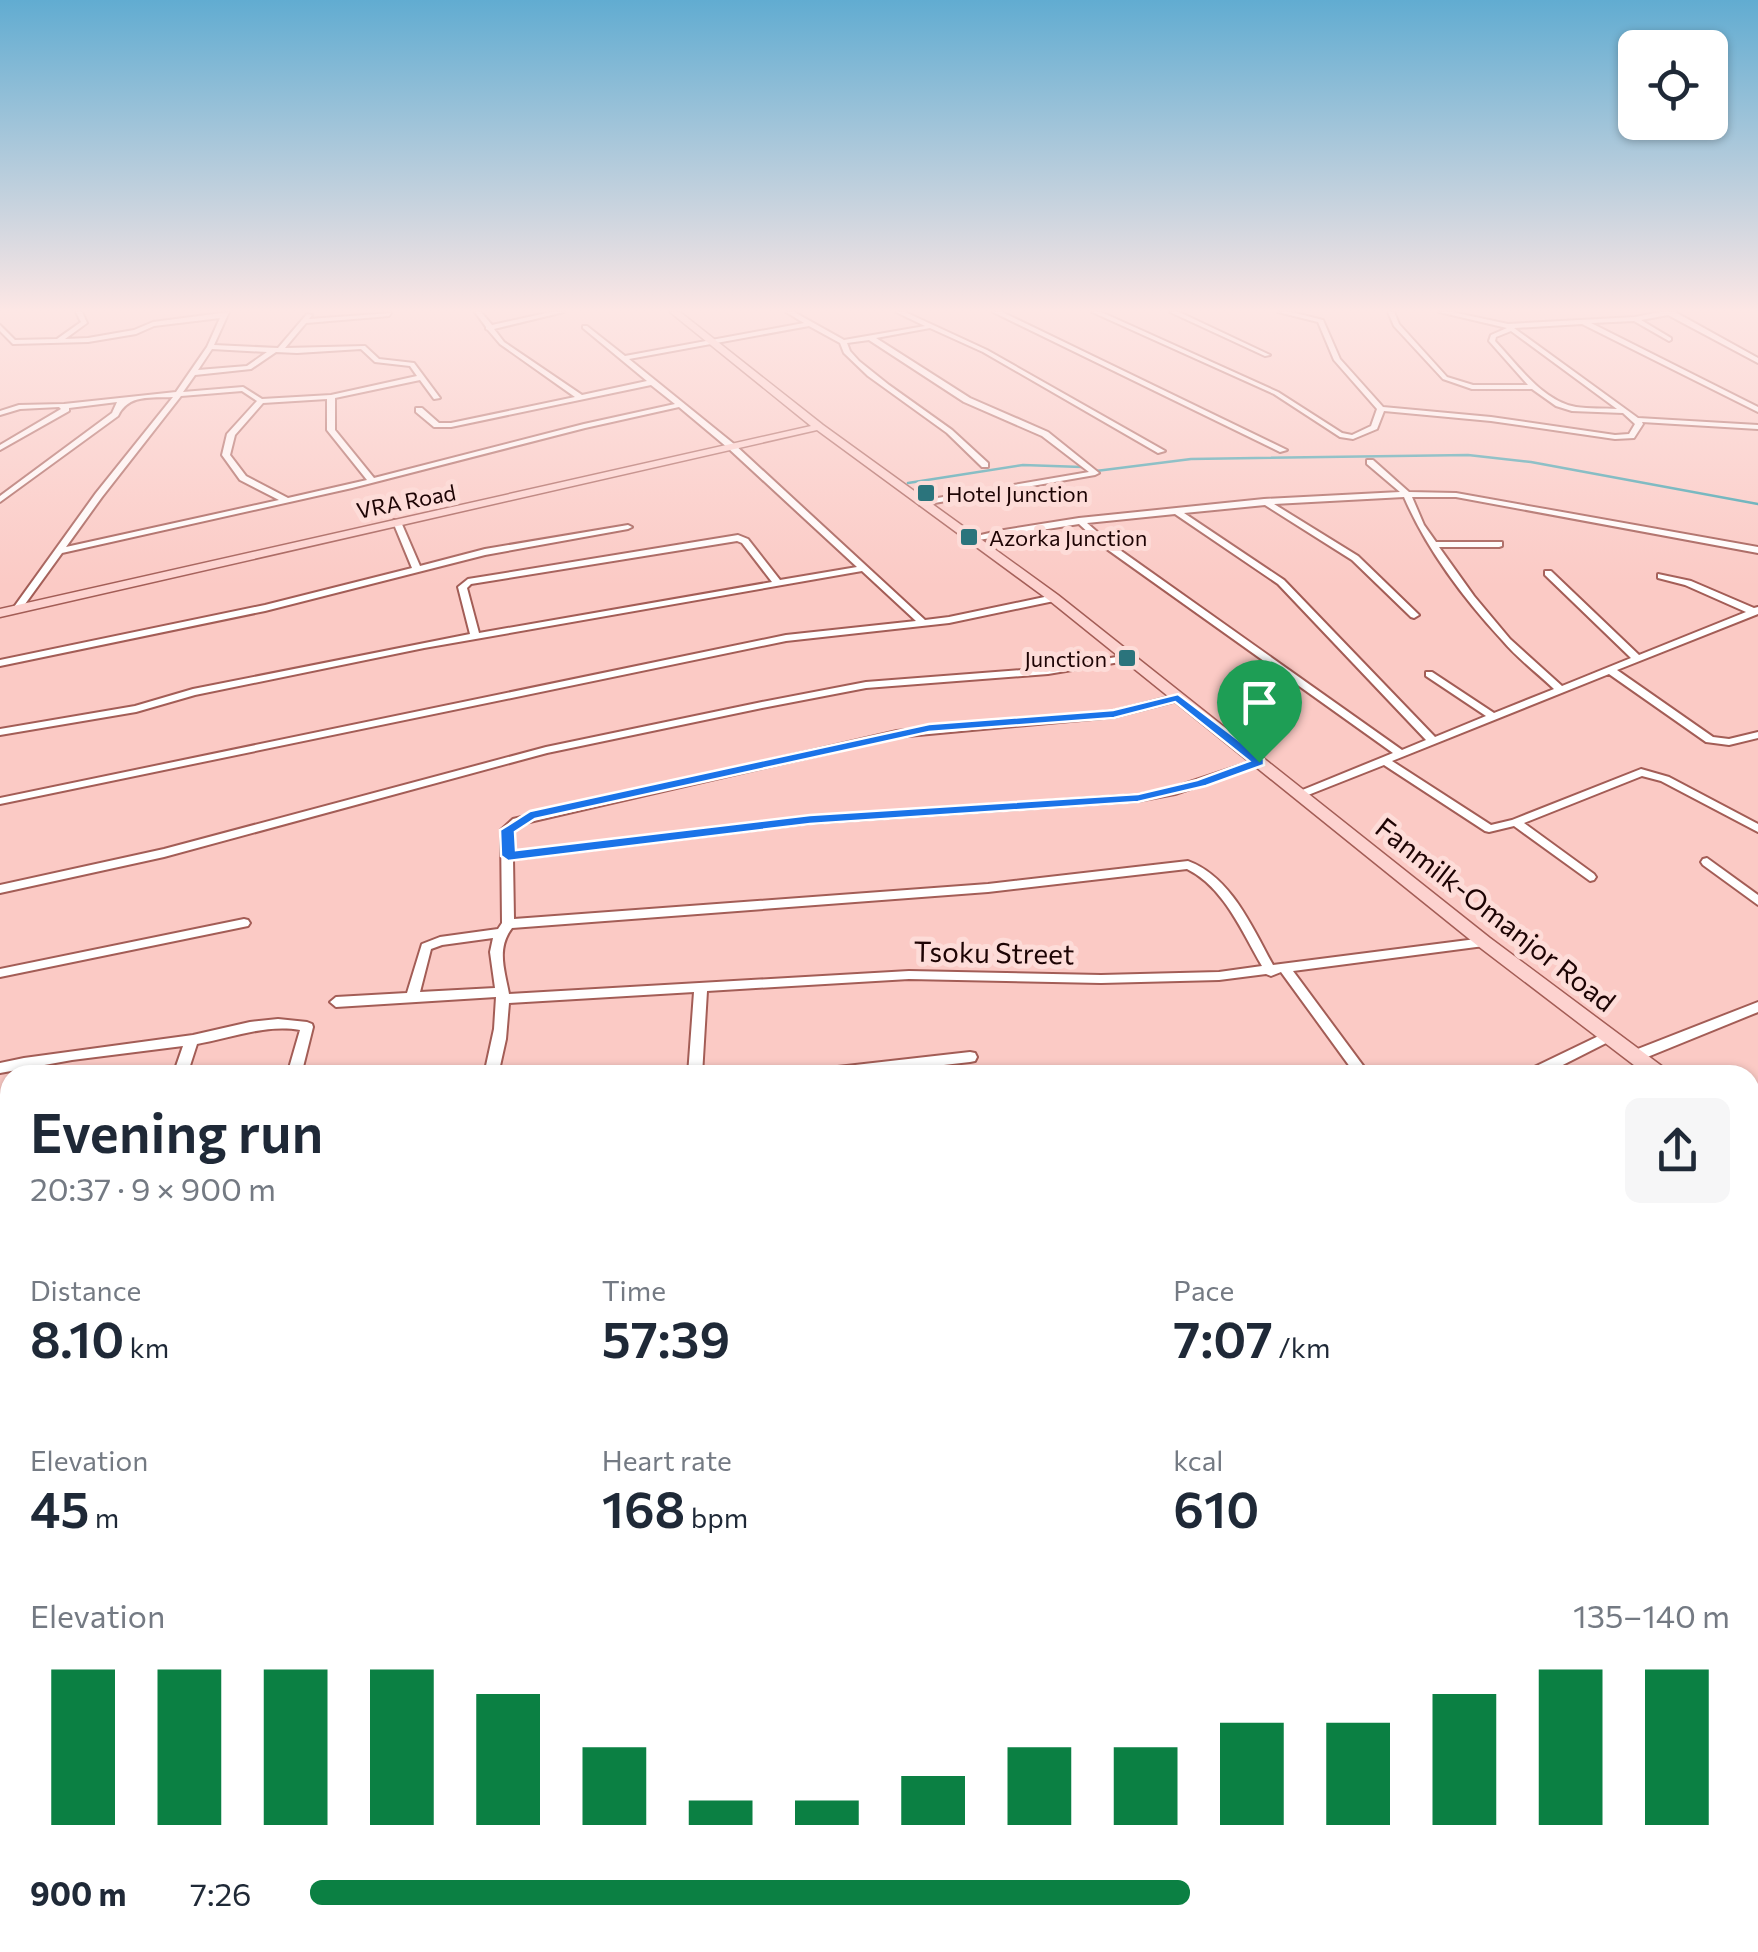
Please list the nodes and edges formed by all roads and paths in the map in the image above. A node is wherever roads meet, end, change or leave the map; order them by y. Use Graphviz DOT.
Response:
graph roads {
  1 [pos="91,403"];
  2 [pos="124,403"];
  3 [pos="171,403"];
  4 [pos="259,403"];
  5 [pos="332,403"];
  6 [pos="556,403"];
  7 [pos="789,403"];
  8 [pos="913,403"];
  9 [pos="974,403"];
  10 [pos="1078,403"];
  11 [pos="1185,403"];
  12 [pos="1293,403"];
  13 [pos="1375,403"];
  14 [pos="1558,403"];
  15 [pos="1614,403"];
  16 [pos="680,405"];
  17 [pos="66,406"];
  18 [pos="1380,409"];
  19 [pos="419,410"];
  20 [pos="1625,411"];
  21 [pos="0,413"];
  22 [pos="1637,420"];
  23 [pos="819,427"];
  24 [pos="1758,427"];
  25 [pos="2,445"];
  26 [pos="731,446"];
  27 [pos="1283,450"];
  28 [pos="1162,451"];
  29 [pos="1370,462"];
  30 [pos="985,466"];
  31 [pos="372,481"];
  32 [pos="1406,494"];
  33 [pos="0,500"];
  34 [pos="288,501"];
  35 [pos="1264,501"];
  36 [pos="923,503"];
  37 [pos="1176,511"];
  38 [pos="1079,520"];
  39 [pos="397,522"];
  40 [pos="628,527"];
  41 [pos="972,538"];
  42 [pos="1436,544"];
  43 [pos="1499,544"];
  44 [pos="1758,550"];
  45 [pos="58,551"];
  46 [pos="416,568"];
  47 [pos="865,568"];
  48 [pos="1548,573"];
  49 [pos="1661,576"];
  50 [pos="778,584"];
  51 [pos="1054,598"];
  52 [pos="17,609"];
  53 [pos="1757,611"];
  54 [pos="0,613"];
  55 [pos="1414,616"];
  56 [pos="921,620"];
  57 [pos="475,637"];
  58 [pos="1129,658"];
  59 [pos="1638,658"];
  60 [pos="0,663"];
  61 [pos="1610,670"];
  62 [pos="1429,674"];
  63 [pos="1560,689"];
  64 [pos="1178,698"];
  65 [pos="1494,717"];
  66 [pos="0,732"];
  67 [pos="1758,735"];
  68 [pos="1433,741"];
  69 [pos="1402,754"];
  70 [pos="1259,762"];
  71 [pos="1384,762"];
  72 [pos="1299,795"];
  73 [pos="0,801"];
  74 [pos="1516,822"];
  75 [pos="1758,829"];
  76 [pos="508,856"];
  77 [pos="1707,862"];
  78 [pos="1590,877"];
  79 [pos="0,889"];
  80 [pos="1758,901"];
  81 [pos="244,924"];
  82 [pos="504,928"];
  83 [pos="1484,942"];
  84 [pos="1278,971"];
  85 [pos="0,973"];
  86 [pos="701,988"];
  87 [pos="413,996"];
  88 [pos="502,996"];
  89 [pos="336,1002"];
  90 [pos="1758,1007"];
  91 [pos="1609,1036"];
  92 [pos="192,1040"];
  93 [pos="1635,1056"];
  94 [pos="970,1057"];
  95 [pos="15,1065"];
  96 [pos="183,1065"];
  97 [pos="296,1065"];
  98 [pos="493,1065"];
  99 [pos="696,1065"];
  100 [pos="899,1065"];
  101 [pos="1355,1065"];
  102 [pos="1552,1065"];
  103 [pos="1647,1065"];
  1 -- 17 [label="street"];
  2 -- 33 [label="street"];
  3 -- 45 [label="street"];
  4 -- 34 [label="street"];
  5 -- 31 [label="street"];
  6 -- 19 [label="street"];
  7 -- 23 [label="street, Fanmilk-Omanjor Road"];
  8 -- 30 [label="street"];
  9 -- 36 [label="street"];
  10 -- 28 [label="street"];
  11 -- 27 [label="street"];
  12 -- 18 [label="street"];
  13 -- 18 [label="street"];
  14 -- 20 [label="street"];
  15 -- 20 [label="street"];
  16 -- 26 [label="street"];
  16 -- 31 [label="street"];
  17 -- 21 [label="street"];
  17 -- 25 [label="street"];
  18 -- 22 [label="street"];
  20 -- 22 [label="street"];
  22 -- 24 [label="street"];
  23 -- 26 [label="street, VRA Road"];
  23 -- 36 [label="street, Fanmilk-Omanjor Road"];
  26 -- 39 [label="street, VRA Road"];
  26 -- 47 [label="street"];
  29 -- 32 [label="street"];
  31 -- 34 [label="street"];
  32 -- 35 [label="street"];
  32 -- 42 [label="street"];
  32 -- 44 [label="street"];
  34 -- 45 [label="street"];
  35 -- 37 [label="street"];
  35 -- 55 [label="street"];
  36 -- 41 [label="street, Fanmilk-Omanjor Road"];
  37 -- 38 [label="street"];
  37 -- 68 [label="street"];
  38 -- 41 [label="street"];
  38 -- 69 [label="street"];
  39 -- 46 [label="street"];
  39 -- 52 [label="street, VRA Road"];
  40 -- 46 [label="street"];
  41 -- 51 [label="street, Fanmilk-Omanjor Road"];
  42 -- 43 [label="street"];
  42 -- 63 [label="street"];
  45 -- 52 [label="street"];
  46 -- 60 [label="street"];
  47 -- 50 [label="street"];
  47 -- 56 [label="street"];
  48 -- 59 [label="street"];
  49 -- 53 [label="street"];
  50 -- 57 [label="street"];
  50 -- 57 [label="street"];
  51 -- 56 [label="street"];
  51 -- 58 [label="street, Fanmilk-Omanjor Road"];
  52 -- 54 [label="street, VRA Road"];
  53 -- 59 [label="street"];
  56 -- 73 [label="street"];
  57 -- 66 [label="street"];
  58 -- 64 [label="street, Fanmilk-Omanjor Road"];
  58 -- 79 [label="street"];
  59 -- 61 [label="street"];
  61 -- 63 [label="street"];
  61 -- 67 [label="street"];
  62 -- 65 [label="street"];
  63 -- 65 [label="street"];
  64 -- 70 [label="street, Fanmilk-Omanjor Road"];
  64 -- 76 [label="street"];
  65 -- 68 [label="street"];
  68 -- 69 [label="street"];
  69 -- 71 [label="street"];
  70 -- 72 [label="street, Fanmilk-Omanjor Road"];
  70 -- 76 [label="street"];
  71 -- 72 [label="street"];
  71 -- 74 [label="street"];
  72 -- 83 [label="street, Fanmilk-Omanjor Road"];
  74 -- 75 [label="street"];
  74 -- 78 [label="street"];
  76 -- 82 [label="street"];
  77 -- 80 [label="street"];
  81 -- 85 [label="street"];
  82 -- 84 [label="street"];
  82 -- 87 [label="street"];
  82 -- 88 [label="street"];
  83 -- 84 [label="street, Tsoku Street"];
  83 -- 91 [label="street, Fanmilk-Omanjor Road"];
  84 -- 86 [label="street, Tsoku Street"];
  84 -- 101 [label="street"];
  86 -- 88 [label="street, Tsoku Street"];
  86 -- 99 [label="street"];
  87 -- 88 [label="street, Tsoku Street"];
  87 -- 89 [label="street, Tsoku Street"];
  88 -- 98 [label="street"];
  90 -- 93 [label="street"];
  91 -- 93 [label="street, Fanmilk-Omanjor Road"];
  91 -- 102 [label="street"];
  92 -- 95 [label="street"];
  92 -- 96 [label="street"];
  92 -- 97 [label="street"];
  93 -- 103 [label="street, Fanmilk-Omanjor Road"];
  94 -- 100 [label="street"];
}
